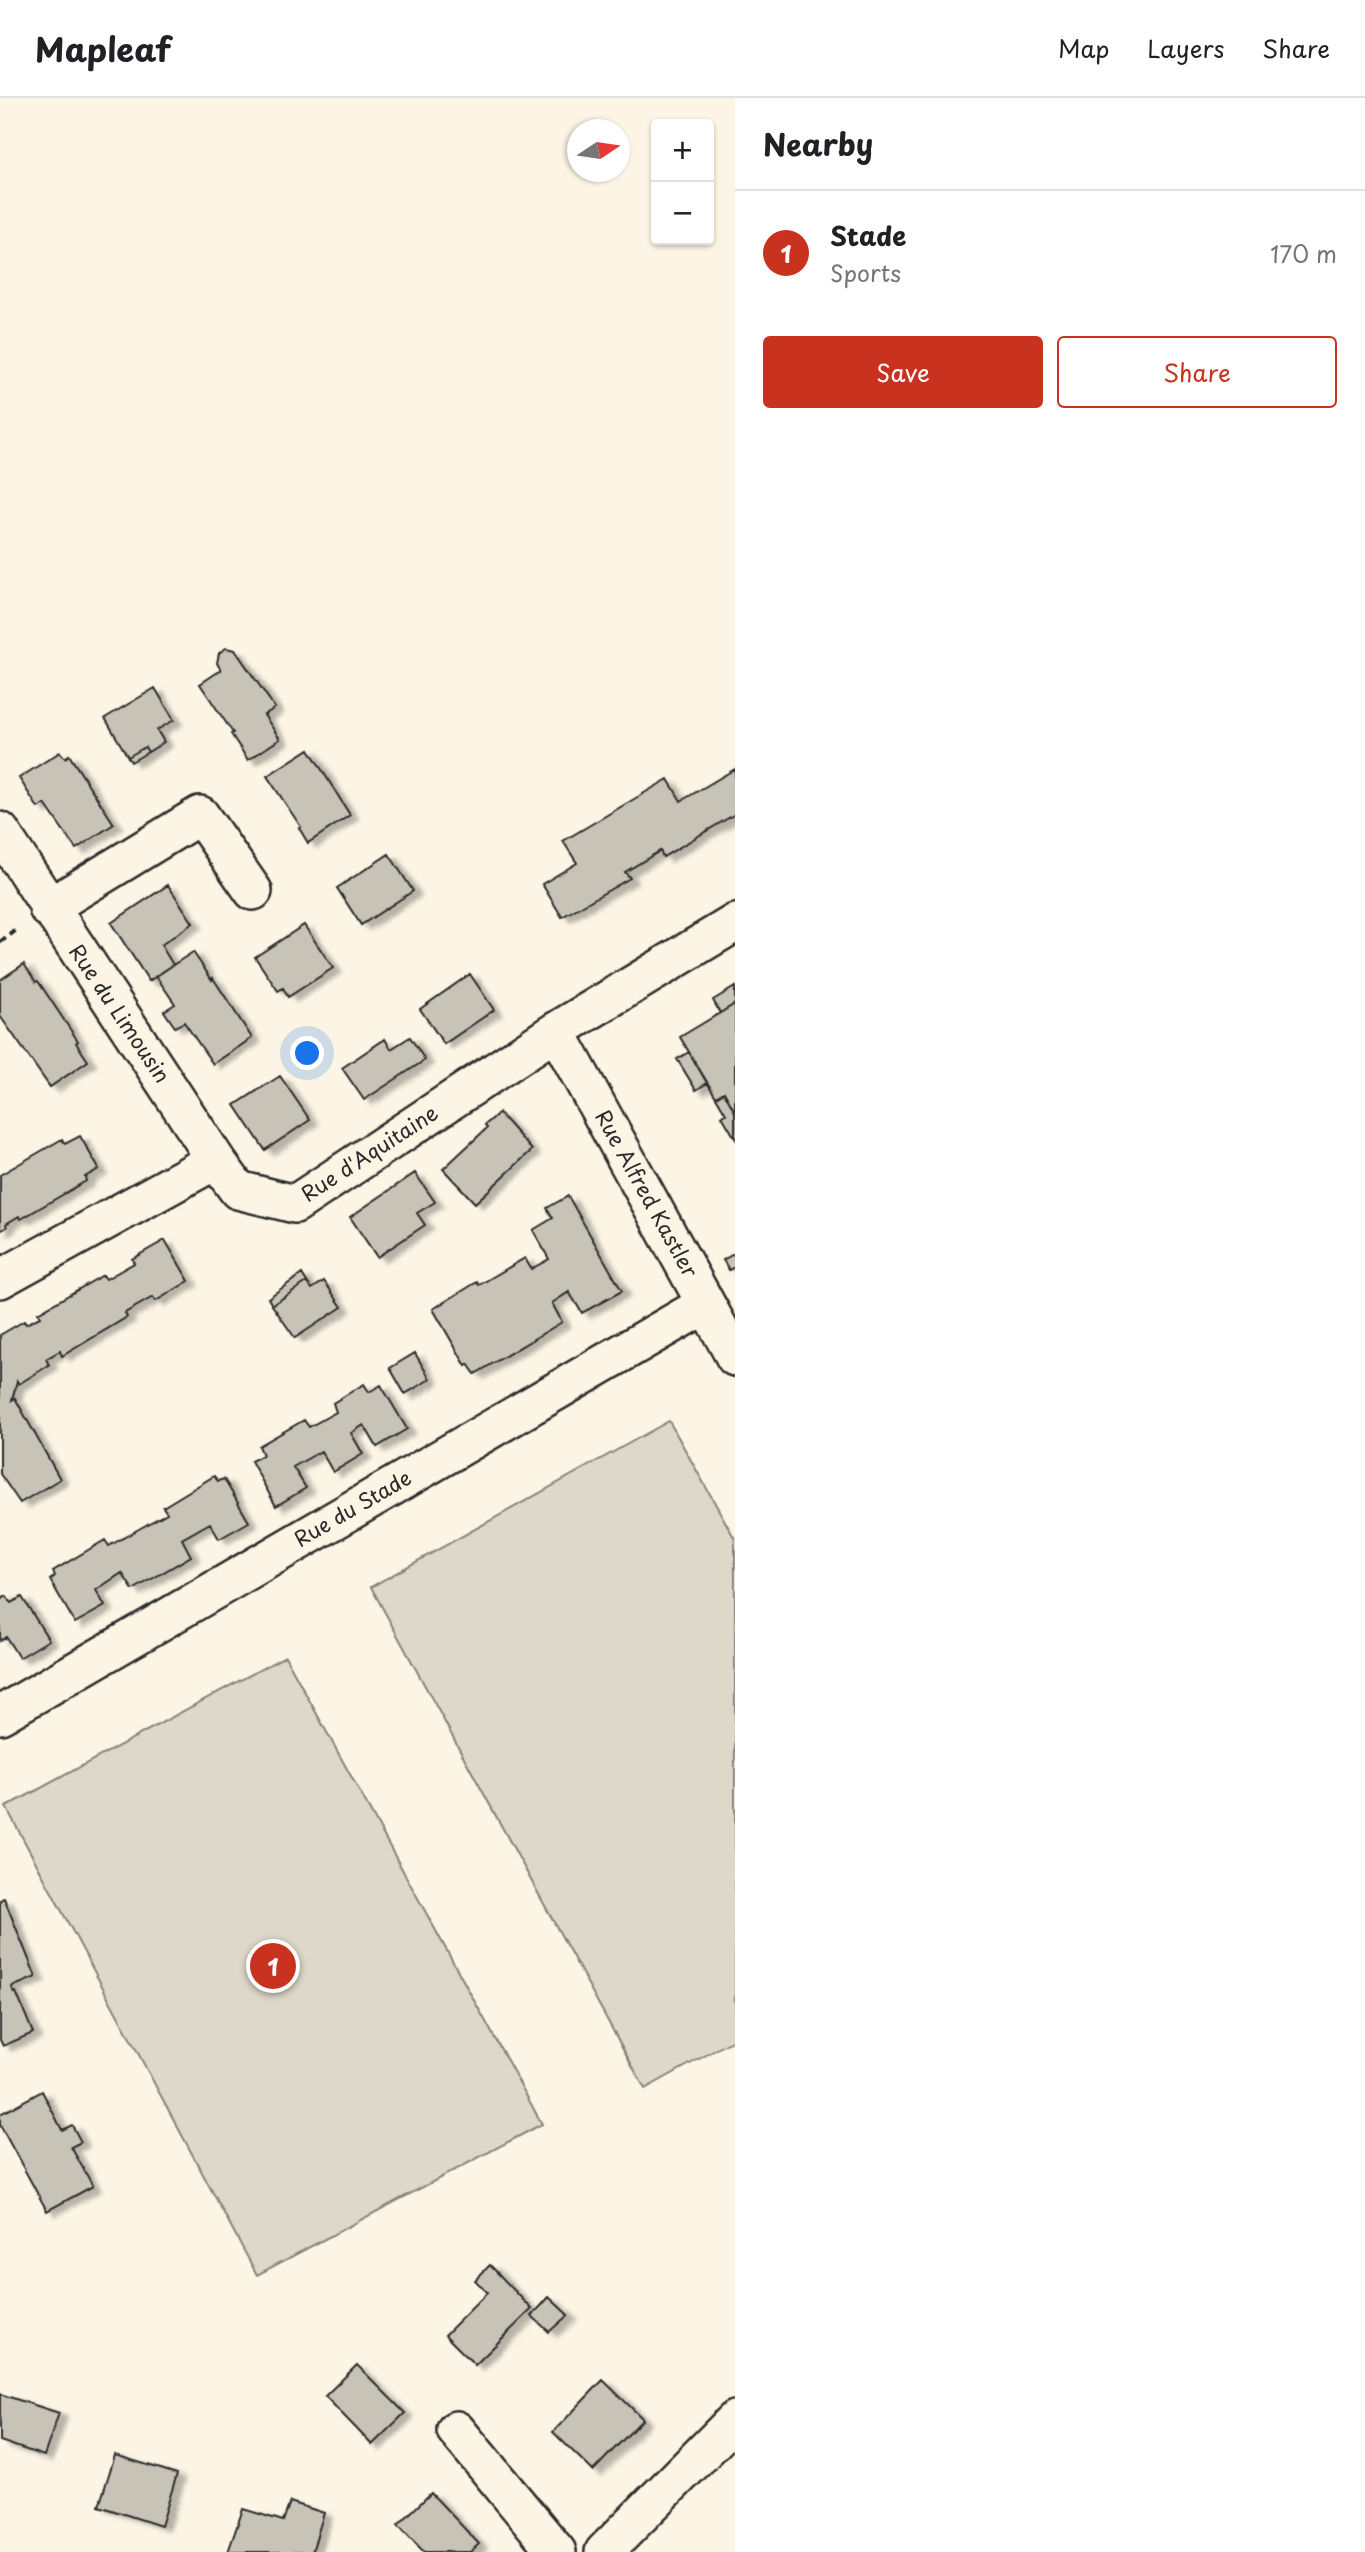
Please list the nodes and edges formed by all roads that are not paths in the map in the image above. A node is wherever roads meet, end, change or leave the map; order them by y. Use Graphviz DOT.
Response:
graph roads {
  1 [pos="0,831"];
  2 [pos="12,874"];
  3 [pos="253,891"];
  4 [pos="48,908"];
  5 [pos="735,923"];
  6 [pos="556,1031"];
  7 [pos="216,1160"];
  8 [pos="0,1279"];
  9 [pos="706,1304"];
  10 [pos="735,1357"];
  11 [pos="0,1715"];
  12 [pos="735,2420"];
  13 [pos="456,2430"];
  14 [pos="557,2552"];
  15 [pos="604,2552"];
  1 -- 2 [label="street, Rue du Limousin"];
  2 -- 4 [label="street, Rue du Limousin"];
  3 -- 4 [label="street"];
  4 -- 7 [label="street, Rue du Limousin"];
  5 -- 6 [label="street, Rue d'Aquitaine"];
  6 -- 7 [label="street, Rue d'Aquitaine"];
  6 -- 9 [label="street, Rue Alfred Kastler"];
  7 -- 8 [label="street"];
  9 -- 10 [label="street, Rue Alfred Kastler"];
  9 -- 11 [label="street, Rue du Stade"];
  12 -- 15 [label="street"];
  13 -- 14 [label="street"];
}
